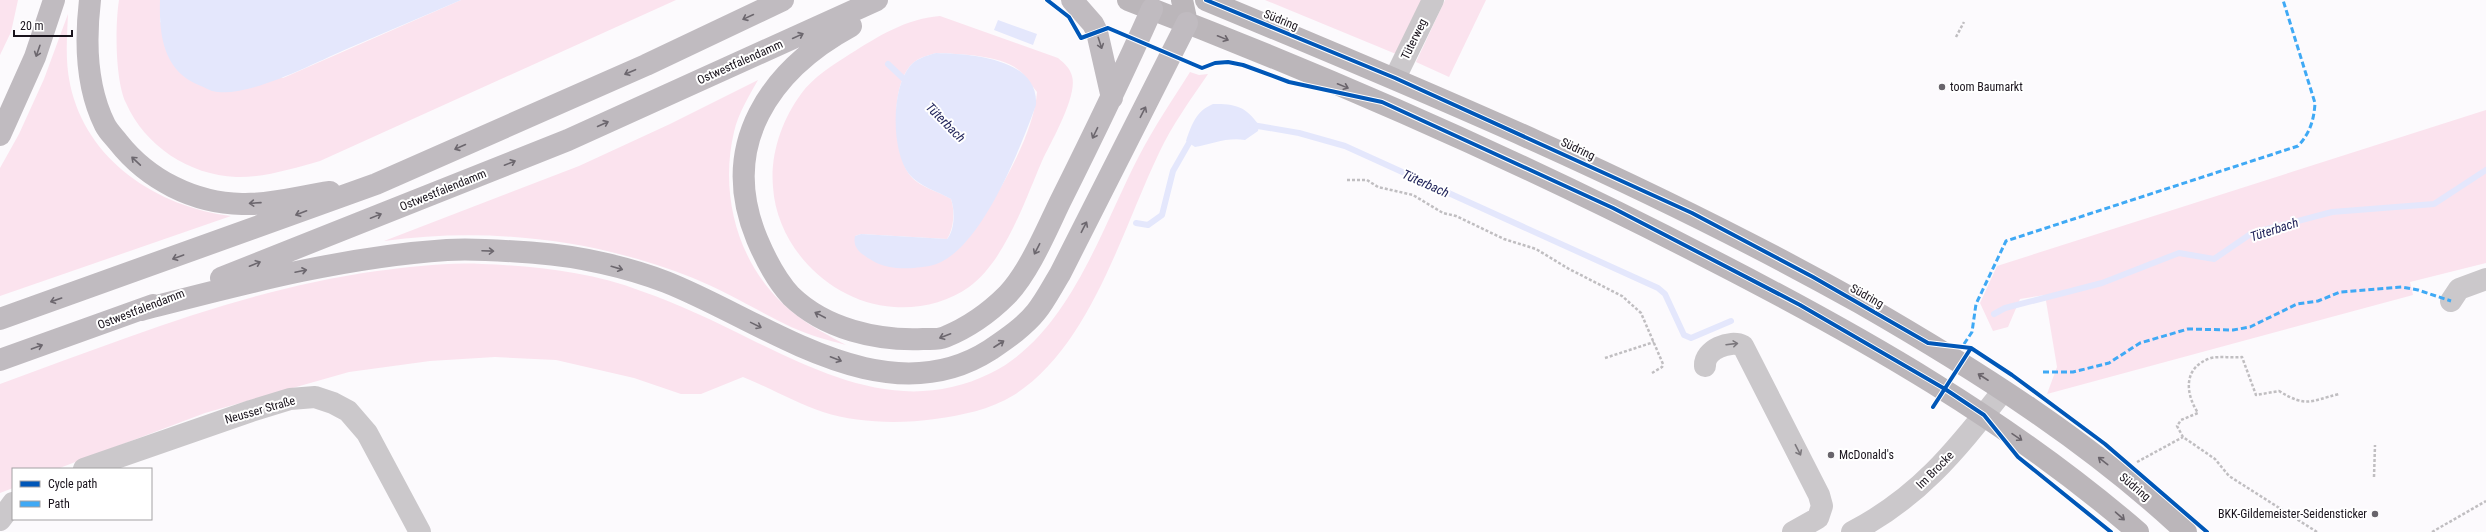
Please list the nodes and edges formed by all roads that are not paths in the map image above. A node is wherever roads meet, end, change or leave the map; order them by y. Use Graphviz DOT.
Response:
graph roads {
  1 [pos="54,0"];
  2 [pos="90,0"];
  3 [pos="783,0"];
  4 [pos="877,0"];
  5 [pos="890,0"];
  6 [pos="1072,0"];
  7 [pos="1128,0"];
  8 [pos="1182,0"];
  9 [pos="1206,0"];
  10 [pos="1433,0"];
  11 [pos="1158,5"];
  12 [pos="1187,23"];
  13 [pos="1395,78"];
  14 [pos="1112,98"];
  15 [pos="0,135"];
  16 [pos="376,184"];
  17 [pos="2486,279"];
  18 [pos="2451,301"];
  19 [pos="141,310"];
  20 [pos="0,319"];
  21 [pos="0,360"];
  22 [pos="1705,366"];
  23 [pos="2004,391"];
  24 [pos="1984,415"];
  25 [pos="87,468"];
  26 [pos="12,504"];
  27 [pos="0,520"];
  28 [pos="420,532"];
  29 [pos="1793,532"];
  30 [pos="1852,532"];
  31 [pos="2138,532"];
  32 [pos="2186,532"];
  1 -- 15 [label="highway, one-way"];
  16 -- 2 [label="highway, one-way"];
  3 -- 16 [label="highway, one-way"];
  19 -- 4 [label="highway, Ostwestfalendamm, one-way"];
  14 -- 5 [label="highway, one-way"];
  6 -- 14 [label="highway, one-way"];
  7 -- 11 [label="main road"];
  8 -- 12 [label="main road"];
  9 -- 13 [label="main road, Südring"];
  10 -- 13 [label="street, Tüterweg"];
  11 -- 12 [label="main road"];
  11 -- 14 [label="highway"];
  19 -- 12 [label="highway, one-way"];
  12 -- 24 [label="main road, one-way"];
  23 -- 13 [label="main road, Südring, one-way"];
  16 -- 20 [label="highway, one-way"];
  17 -- 18 [label="street"];
  21 -- 19 [label="highway, Ostwestfalendamm, one-way"];
  22 -- 29 [label="street, one-way"];
  23 -- 24 [label="street, Im Brocke"];
  32 -- 23 [label="main road, Südring, one-way"];
  24 -- 30 [label="street, Im Brocke"];
  24 -- 31 [label="main road, one-way"];
  25 -- 28 [label="street, Neusser Straße"];
  26 -- 27 [label="street"];
}
